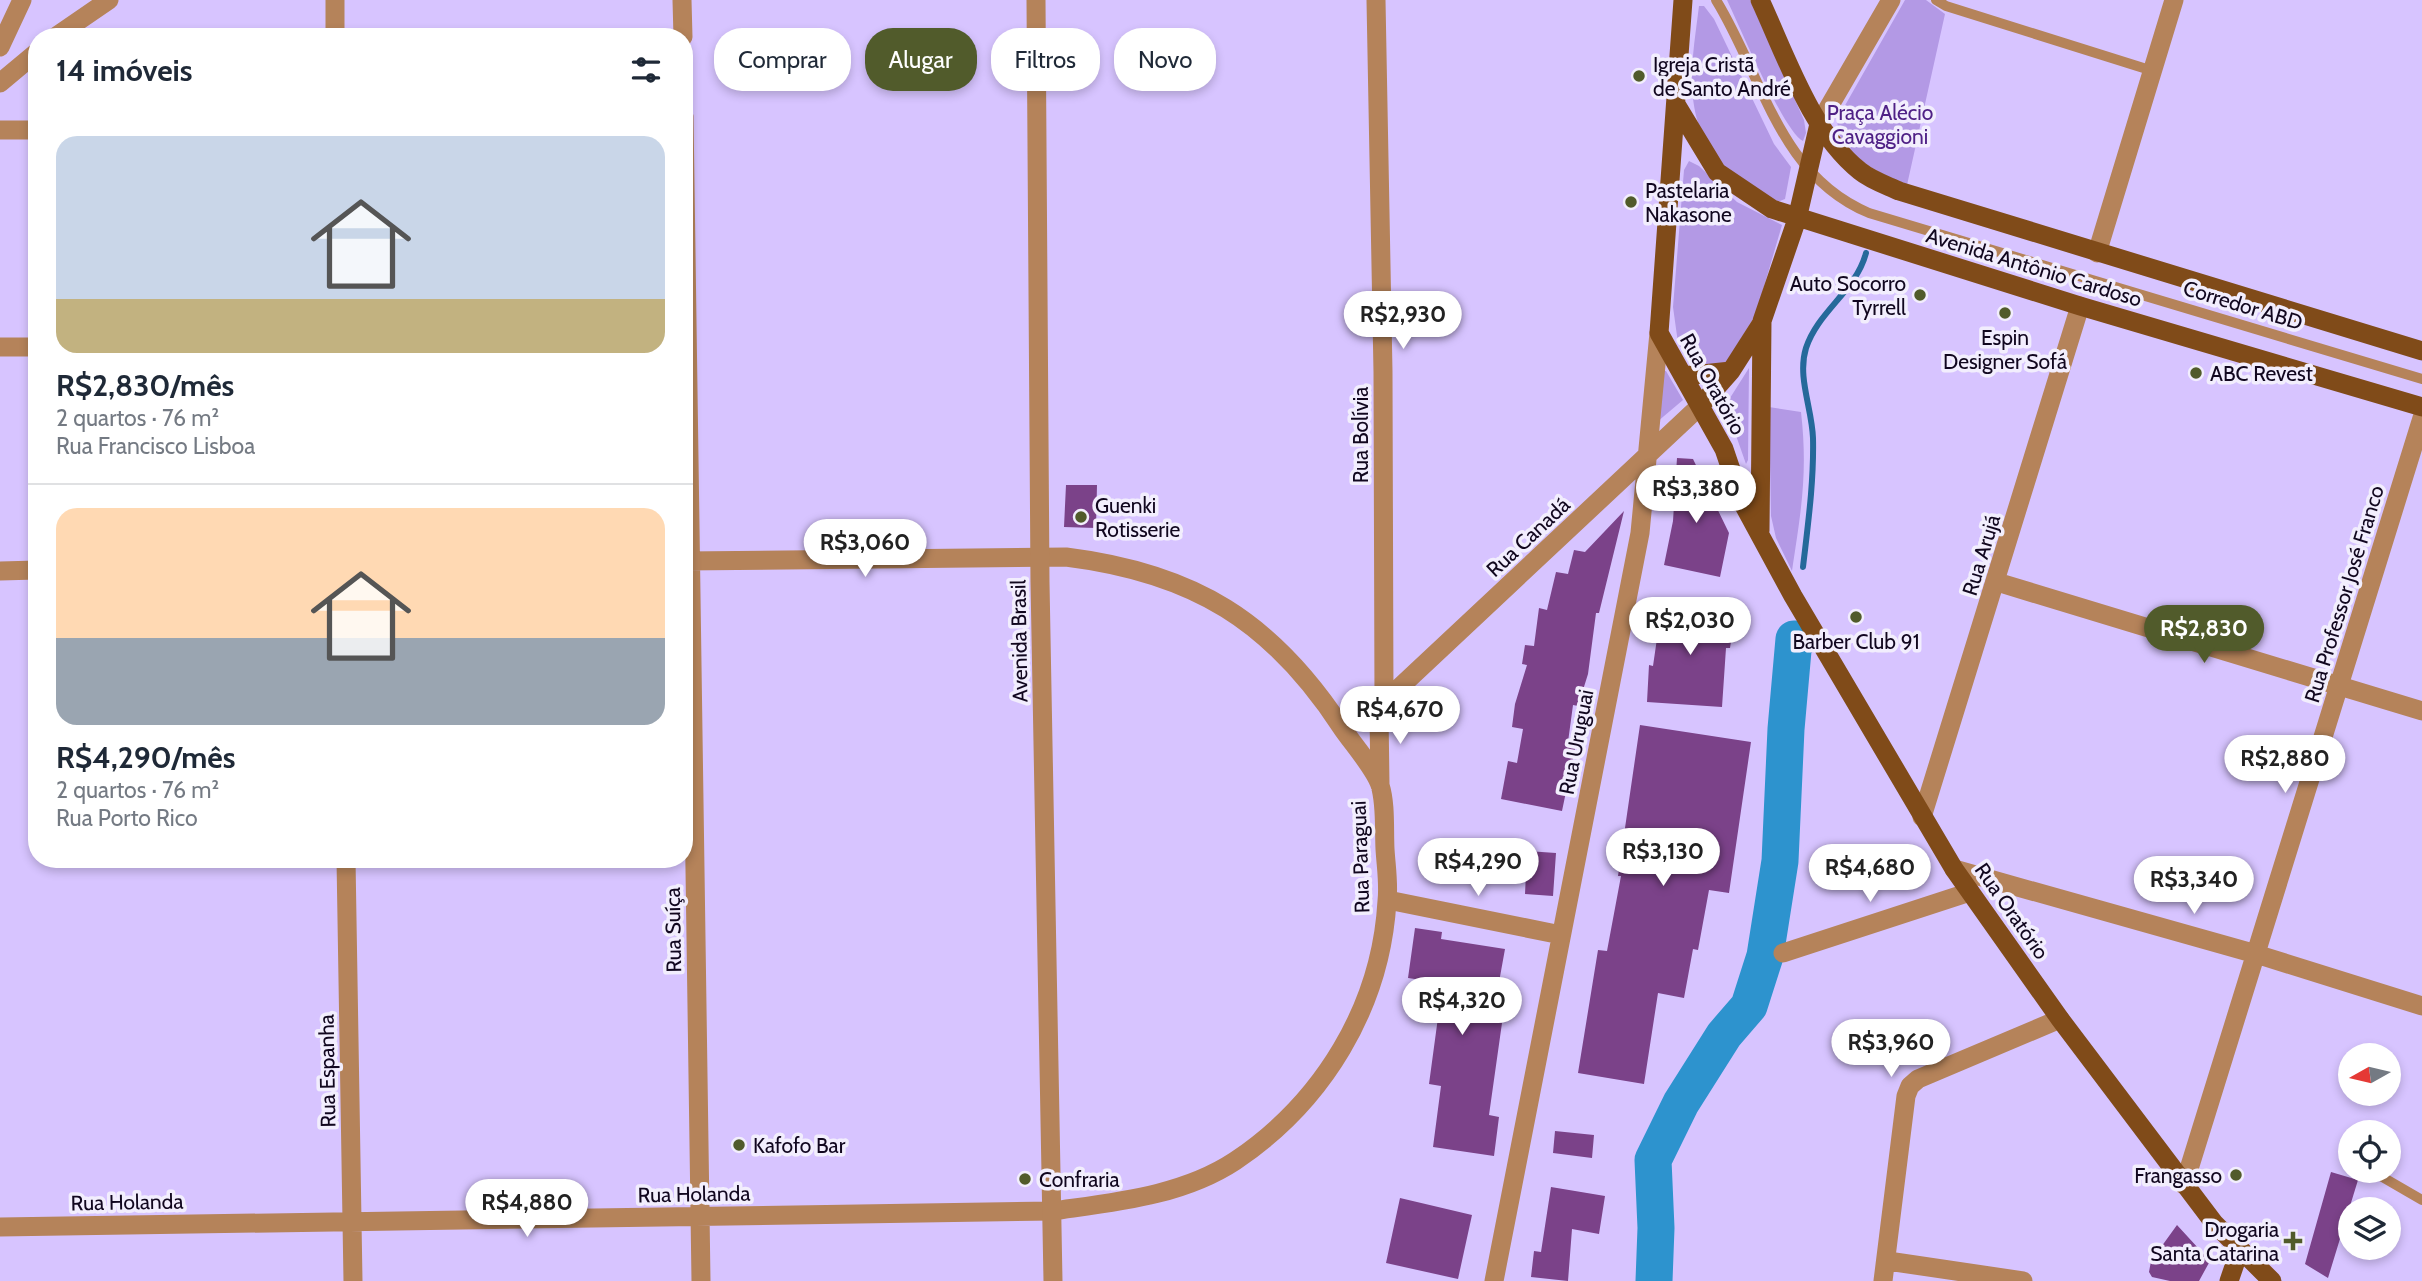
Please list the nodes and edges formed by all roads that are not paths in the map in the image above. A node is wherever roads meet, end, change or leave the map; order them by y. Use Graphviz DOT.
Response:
graph roads {
  1 [pos="22,0"];
  2 [pos="109,0"];
  3 [pos="335,0"];
  4 [pos="682,0"];
  5 [pos="1036,0"];
  6 [pos="1376,0"];
  7 [pos="1716,0"];
  8 [pos="1760,0"];
  9 [pos="1891,0"];
  10 [pos="1936,0"];
  11 [pos="2174,0"];
  12 [pos="1679,5"];
  13 [pos="68,28"];
  14 [pos="335,28"];
  15 [pos="683,28"];
  16 [pos="0,47"];
  17 [pos="28,60"];
  18 [pos="2153,71"];
  19 [pos="0,83"];
  20 [pos="1676,105"];
  21 [pos="1819,124"];
  22 [pos="0,130"];
  23 [pos="28,130"];
  24 [pos="1808,171"];
  25 [pos="1797,219"];
  26 [pos="2097,253"];
  27 [pos="2080,306"];
  28 [pos="1762,321"];
  29 [pos="1659,333"];
  30 [pos="0,347"];
  31 [pos="28,347"];
  32 [pos="2422,351"];
  33 [pos="1731,371"];
  34 [pos="1683,376"];
  35 [pos="2422,379"];
  36 [pos="1701,405"];
  37 [pos="2422,407"];
  38 [pos="2422,418"];
  39 [pos="1645,460"];
  40 [pos="1760,535"];
  41 [pos="1040,557"];
  42 [pos="693,561"];
  43 [pos="28,570"];
  44 [pos="0,571"];
  45 [pos="1997,582"];
  46 [pos="2339,686"];
  47 [pos="1384,702"];
  48 [pos="2422,711"];
  49 [pos="1380,785"];
  50 [pos="1922,817"];
  51 [pos="693,842"];
  52 [pos="346,868"];
  53 [pos="1954,869"];
  54 [pos="1970,892"];
  55 [pos="1388,900"];
  56 [pos="1561,935"];
  57 [pos="1783,953"];
  58 [pos="2256,954"];
  59 [pos="2422,1006"];
  60 [pos="2060,1019"];
  61 [pos="2393,1183"];
  62 [pos="2184,1185"];
  63 [pos="2422,1200"];
  64 [pos="1053,1211"];
  65 [pos="701,1216"];
  66 [pos="352,1222"];
  67 [pos="0,1227"];
  68 [pos="2239,1252"];
  69 [pos="1888,1261"];
  70 [pos="353,1281"];
  71 [pos="701,1281"];
  72 [pos="1054,1281"];
  73 [pos="1494,1281"];
  74 [pos="1883,1281"];
  75 [pos="2023,1281"];
  76 [pos="2229,1281"];
  77 [pos="2272,1281"];
  1 -- 16 [label="street"];
  2 -- 13 [label="street"];
  3 -- 14 [label="street"];
  4 -- 15 [label="street"];
  5 -- 41 [label="street, Avenida Brasil"];
  6 -- 47 [label="street, Rua Bolívia"];
  7 -- 24 [label="lane, Corredor ABD"];
  8 -- 21 [label="main road"];
  9 -- 21 [label="street"];
  10 -- 18 [label="lane"];
  11 -- 18 [label="street"];
  12 -- 20 [label="main road, Rua Oratório"];
  17 -- 19 [label="street"];
  18 -- 26 [label="street"];
  20 -- 25 [label="main road, Avenida Antônio Cardoso"];
  20 -- 29 [label="main road, Rua Oratório"];
  21 -- 24 [label="main road, Rua Oratório"];
  21 -- 26 [label="main road, Avenida Antônio Cardoso"];
  22 -- 23 [label="street"];
  24 -- 25 [label="main road, Rua Oratório"];
  24 -- 35 [label="lane, Corredor ABD"];
  25 -- 27 [label="main road, Avenida Antônio Cardoso"];
  25 -- 28 [label="main road, Rua Oratório"];
  26 -- 32 [label="main road, Avenida Antônio Cardoso"];
  27 -- 37 [label="main road, Avenida Antônio Cardoso"];
  27 -- 45 [label="street, Rua Arujá"];
  28 -- 33 [label="main road"];
  28 -- 40 [label="main road, Rua Oratório"];
  29 -- 34 [label="main road, Rua Oratório"];
  29 -- 39 [label="street, Rua Uruguai"];
  30 -- 31 [label="street"];
  33 -- 34 [label="main road"];
  33 -- 36 [label="main road"];
  34 -- 36 [label="main road, Rua Oratório"];
  36 -- 39 [label="street, Rua Canadá"];
  36 -- 40 [label="main road, Rua Oratório"];
  38 -- 46 [label="street, Rua Professor José Franco"];
  39 -- 47 [label="street, Rua Canadá"];
  39 -- 56 [label="street, Rua Uruguai"];
  40 -- 50 [label="main road, Rua Oratório"];
  41 -- 42 [label="street, Rua Paraguai"];
  41 -- 49 [label="street, Rua Paraguai"];
  41 -- 64 [label="street, Avenida Brasil"];
  43 -- 44 [label="street"];
  45 -- 46 [label="street"];
  45 -- 50 [label="street, Rua Arujá"];
  46 -- 48 [label="street"];
  46 -- 58 [label="street, Rua Professor José Franco"];
  47 -- 49 [label="street, Rua Bolívia"];
  49 -- 55 [label="street, Rua Paraguai"];
  50 -- 53 [label="main road, Rua Oratório"];
  51 -- 65 [label="street, Rua Suíça"];
  52 -- 66 [label="street, Rua Espanha"];
  53 -- 54 [label="main road, Rua Oratório"];
  53 -- 58 [label="street"];
  54 -- 57 [label="street"];
  54 -- 60 [label="main road, Rua Oratório"];
  55 -- 56 [label="street"];
  55 -- 64 [label="street, Rua Paraguai"];
  56 -- 73 [label="street, Rua Uruguai"];
  58 -- 59 [label="street"];
  58 -- 62 [label="street, Rua Professor José Franco"];
  60 -- 62 [label="main road, Rua Oratório"];
  60 -- 69 [label="street"];
  61 -- 63 [label="lane"];
  62 -- 68 [label="main road, Rua Oratório"];
  64 -- 65 [label="street, Rua Holanda"];
  64 -- 72 [label="street, Avenida Brasil"];
  65 -- 66 [label="street, Rua Holanda"];
  65 -- 71 [label="street, Rua Suíça"];
  66 -- 67 [label="street, Rua Holanda"];
  66 -- 70 [label="street, Rua Espanha"];
  68 -- 76 [label="main road"];
  68 -- 77 [label="main road, Rua Oratório"];
  69 -- 74 [label="street"];
  69 -- 75 [label="street"];
}
